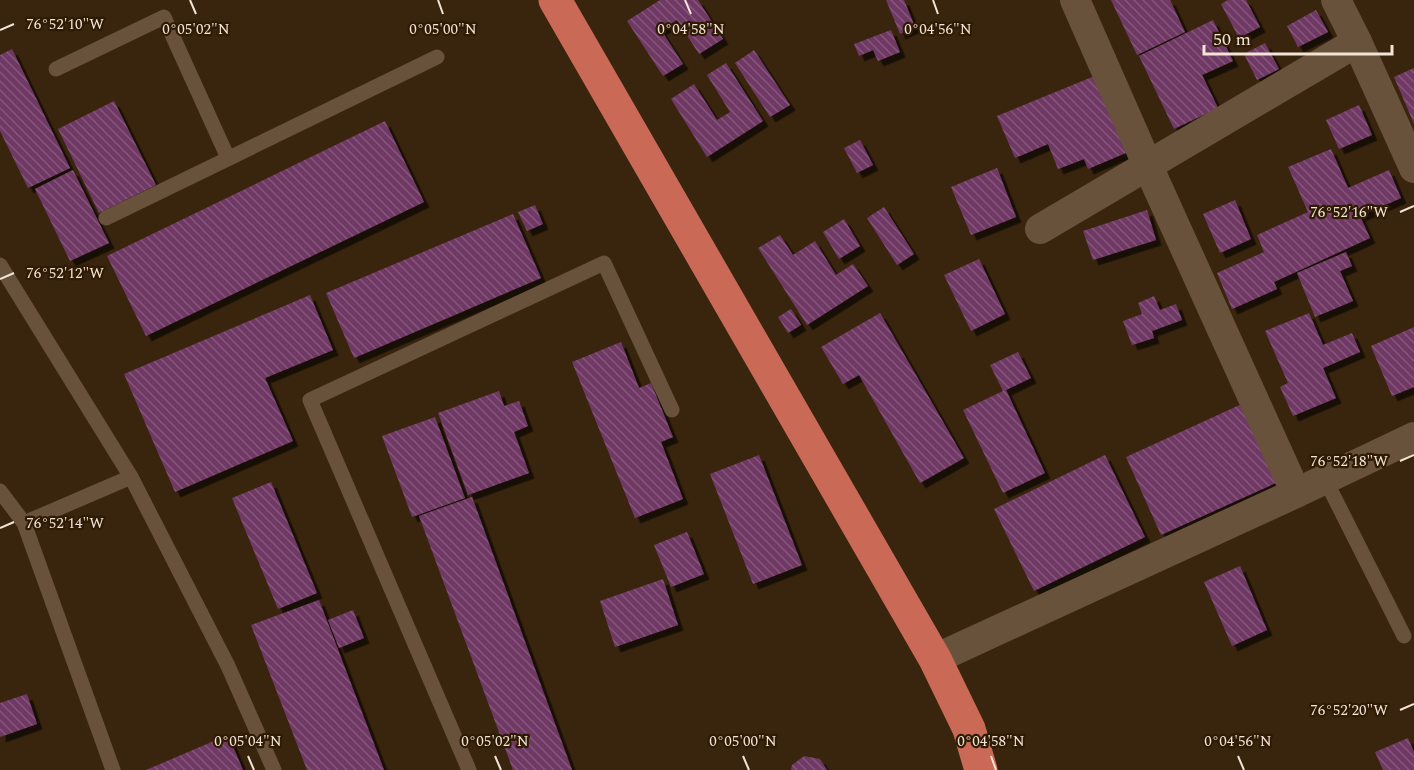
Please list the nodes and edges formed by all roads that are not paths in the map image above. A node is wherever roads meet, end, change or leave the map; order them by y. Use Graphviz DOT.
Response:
graph roads {
  1 [pos="555,0"];
  2 [pos="1075,0"];
  3 [pos="1336,0"];
  4 [pos="1357,42"];
  5 [pos="437,57"];
  6 [pos="56,69"];
  7 [pos="228,158"];
  8 [pos="1146,164"];
  9 [pos="1414,168"];
  10 [pos="106,218"];
  11 [pos="1040,229"];
  12 [pos="0,265"];
  13 [pos="672,410"];
  14 [pos="1414,436"];
  15 [pos="130,477"];
  16 [pos="1325,479"];
  17 [pos="0,491"];
  18 [pos="1296,493"];
  19 [pos="24,523"];
  20 [pos="1404,636"];
  21 [pos="935,658"];
  22 [pos="113,770"];
  23 [pos="274,770"];
  24 [pos="469,770"];
  25 [pos="981,770"];
  1 -- 21 [label="highway"];
  2 -- 8 [label="street"];
  3 -- 4 [label="street"];
  4 -- 8 [label="street"];
  4 -- 9 [label="street"];
  5 -- 7 [label="lane"];
  6 -- 7 [label="lane"];
  7 -- 10 [label="lane"];
  8 -- 11 [label="street"];
  8 -- 18 [label="street"];
  12 -- 15 [label="lane"];
  13 -- 24 [label="lane"];
  14 -- 16 [label="street"];
  15 -- 19 [label="lane"];
  15 -- 23 [label="lane"];
  16 -- 18 [label="street"];
  16 -- 20 [label="lane"];
  17 -- 19 [label="lane"];
  18 -- 21 [label="street"];
  19 -- 22 [label="lane"];
  21 -- 25 [label="highway"];
}
